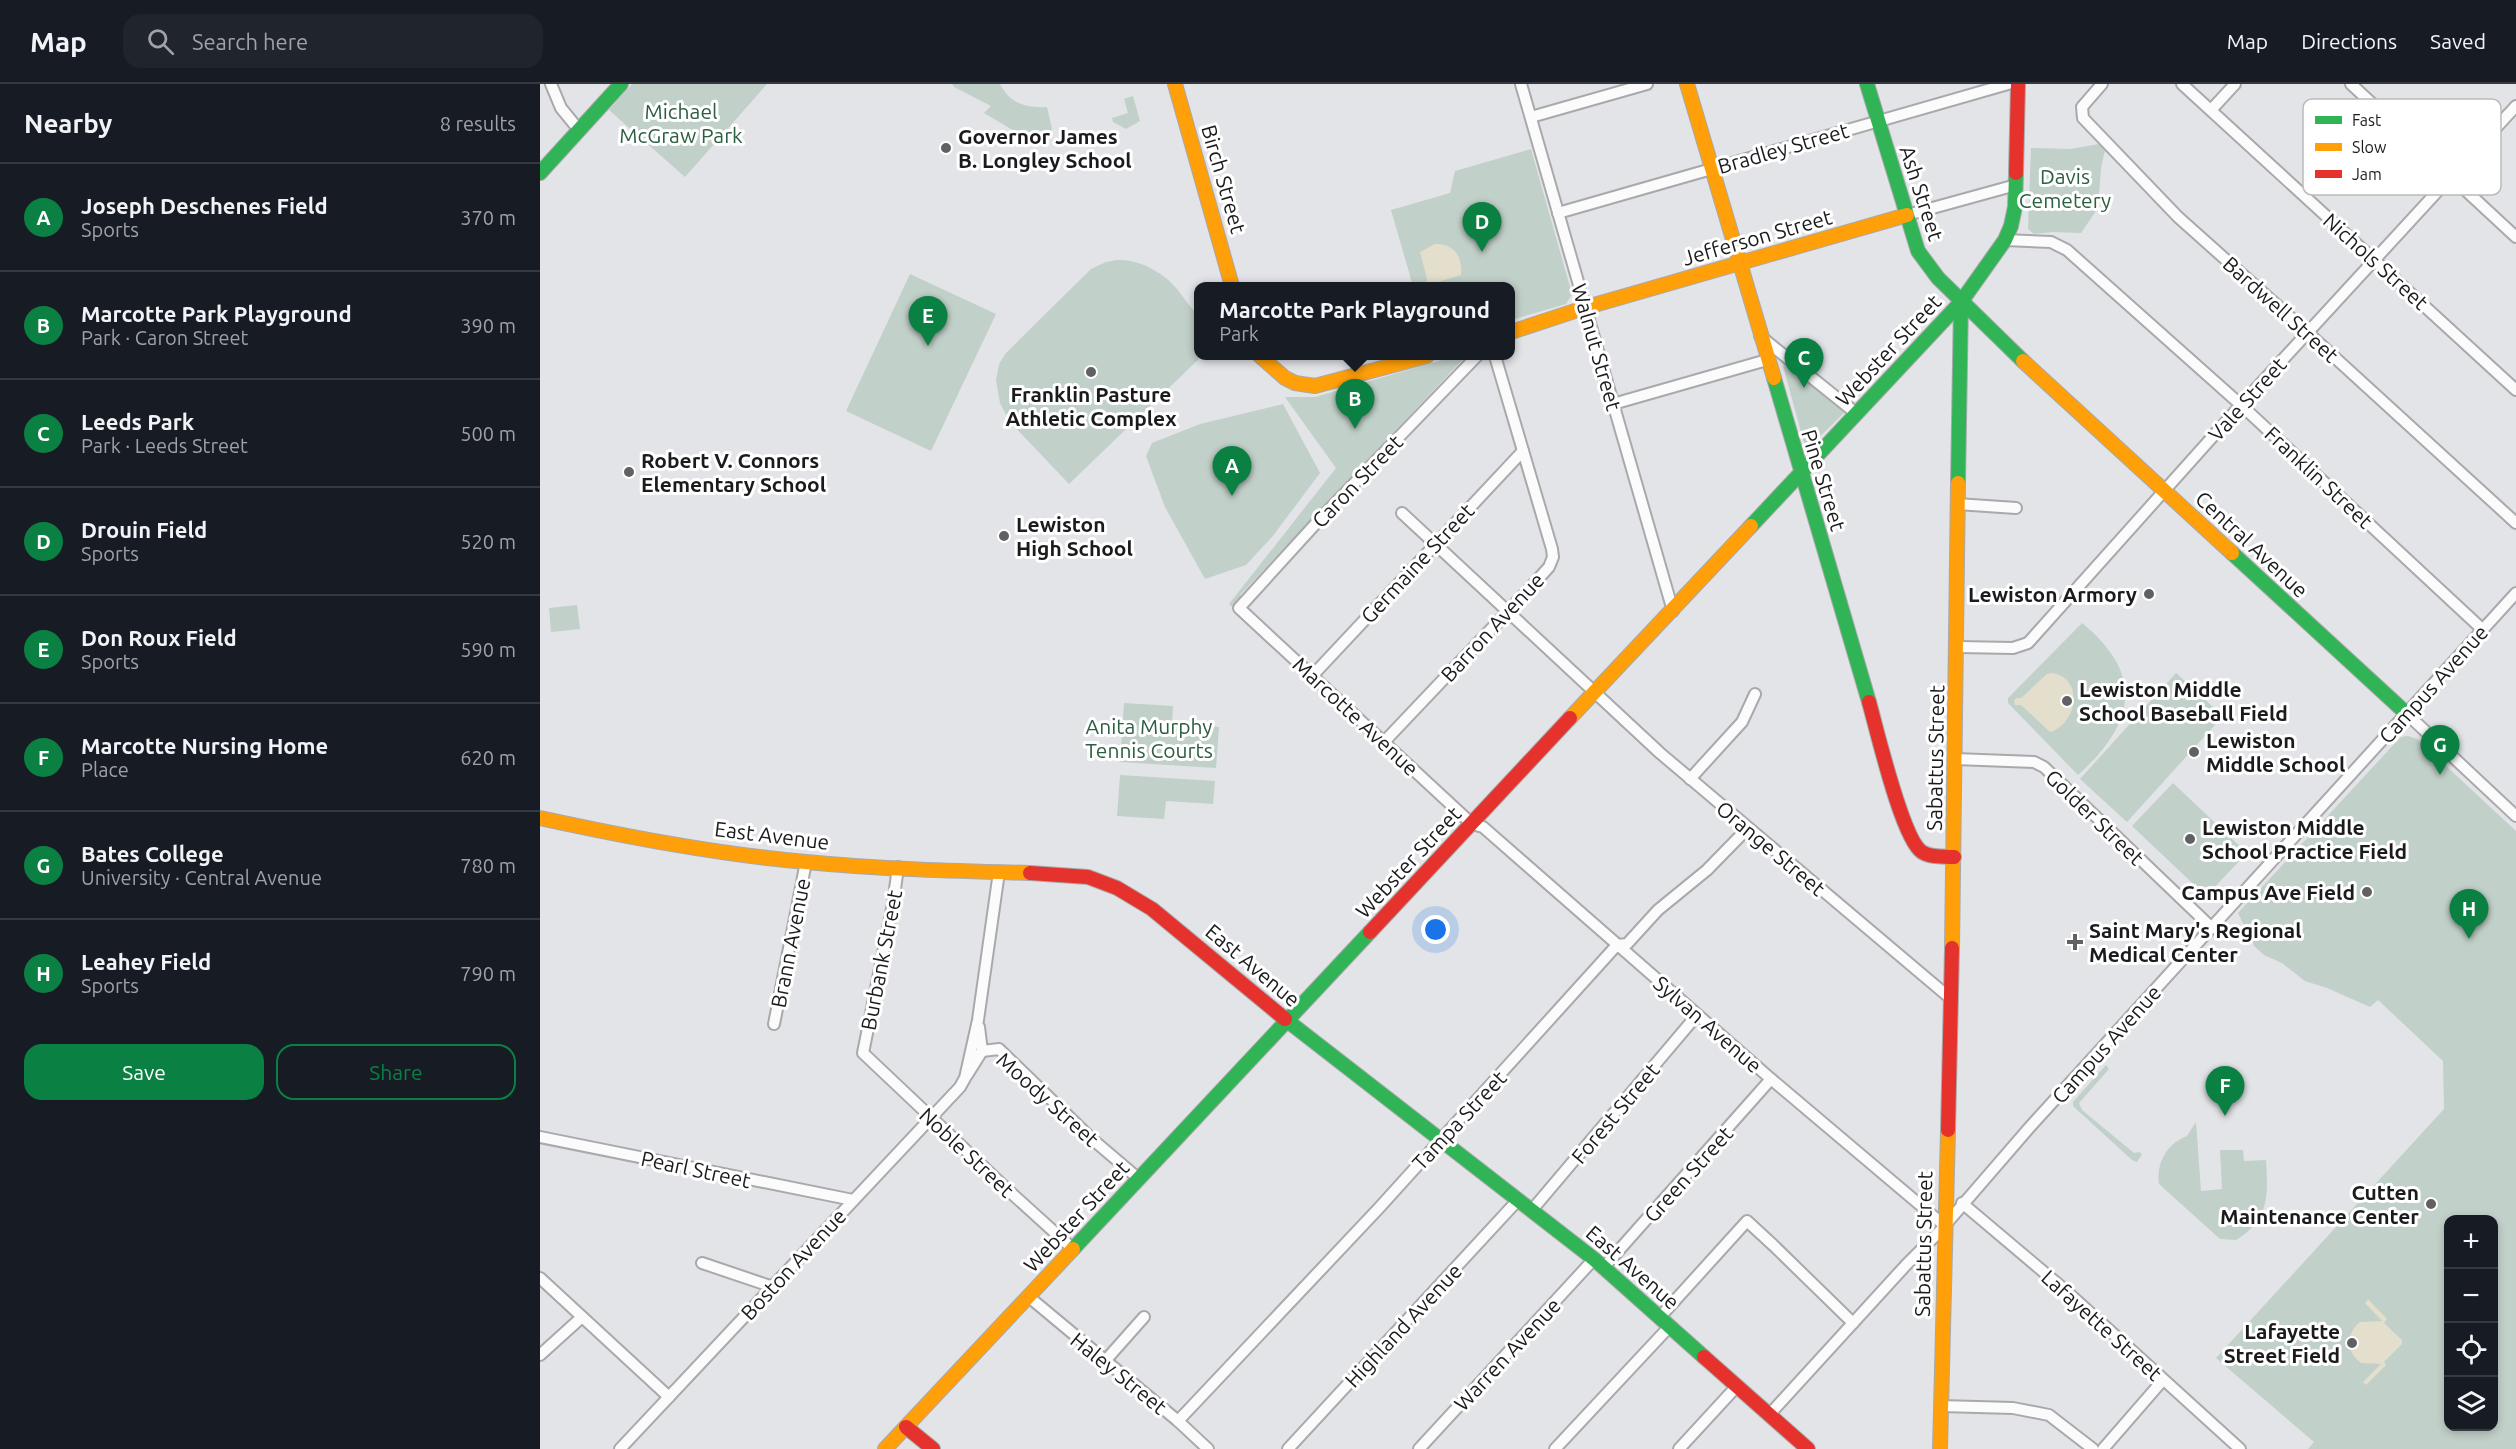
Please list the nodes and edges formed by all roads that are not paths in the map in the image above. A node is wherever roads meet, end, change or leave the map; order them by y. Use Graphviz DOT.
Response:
graph roads {
  1 [pos="551,84"];
  2 [pos="621,84"];
  3 [pos="1174,84"];
  4 [pos="1521,84"];
  5 [pos="1647,84"];
  6 [pos="1687,84"];
  7 [pos="1867,84"];
  8 [pos="2008,84"];
  9 [pos="2018,84"];
  10 [pos="2102,84"];
  11 [pos="2182,84"];
  12 [pos="2235,84"];
  13 [pos="2350,84"];
  14 [pos="2366,99"];
  15 [pos="2516,106"];
  16 [pos="2211,110"];
  17 [pos="1531,117"];
  18 [pos="1878,122"];
  19 [pos="2501,122"];
  20 [pos="579,130"];
  21 [pos="1711,169"];
  22 [pos="540,173"];
  23 [pos="2016,185"];
  24 [pos="2303,195"];
  25 [pos="2303,195"];
  26 [pos="2432,195"];
  27 [pos="2470,195"];
  28 [pos="1558,213"];
  29 [pos="1907,215"];
  30 [pos="2516,237"];
  31 [pos="2005,240"];
  32 [pos="2374,260"];
  33 [pos="1739,264"];
  34 [pos="1231,282"];
  35 [pos="1961,302"];
  36 [pos="1587,307"];
  37 [pos="1515,331"];
  38 [pos="2308,333"];
  39 [pos="1760,335"];
  40 [pos="1265,360"];
  41 [pos="1412,360"];
  42 [pos="1473,360"];
  43 [pos="1496,360"];
  44 [pos="1767,360"];
  45 [pos="2516,390"];
  46 [pos="1613,404"];
  47 [pos="2241,405"];
  48 [pos="1857,414"];
  49 [pos="1523,452"];
  50 [pos="1801,474"];
  51 [pos="2163,491"];
  52 [pos="1957,504"];
  53 [pos="2016,508"];
  54 [pos="1402,513"];
  55 [pos="2516,523"];
  56 [pos="1435,544"];
  57 [pos="2516,592"];
  58 [pos="1239,608"];
  59 [pos="1673,611"];
  60 [pos="1507,612"];
  61 [pos="2482,629"];
  62 [pos="1958,647"];
  63 [pos="1313,675"];
  64 [pos="1595,694"];
  65 [pos="1755,694"];
  66 [pos="2407,714"];
  67 [pos="1383,743"];
  68 [pos="1955,759"];
  69 [pos="1690,779"];
  70 [pos="2516,816"];
  71 [pos="540,818"];
  72 [pos="1472,824"];
  73 [pos="1747,829"];
  74 [pos="1954,857"];
  75 [pos="806,862"];
  76 [pos="898,867"];
  77 [pos="999,872"];
  78 [pos="2212,928"];
  79 [pos="1617,945"];
  80 [pos="1950,998"];
  81 [pos="1697,1015"];
  82 [pos="978,1020"];
  83 [pos="1287,1021"];
  84 [pos="774,1024"];
  85 [pos="982,1051"];
  86 [pos="863,1053"];
  87 [pos="965,1078"];
  88 [pos="1771,1080"];
  89 [pos="931,1118"];
  90 [pos="540,1137"];
  91 [pos="1441,1140"];
  92 [pos="1138,1179"];
  93 [pos="853,1200"];
  94 [pos="1518,1200"];
  95 [pos="1962,1203"];
  96 [pos="1532,1210"];
  97 [pos="1945,1226"];
  98 [pos="1073,1249"];
  99 [pos="702,1263"];
  100 [pos="1599,1263"];
  101 [pos="540,1278"];
  102 [pos="773,1287"];
  103 [pos="1029,1297"];
  104 [pos="582,1317"];
  105 [pos="1144,1317"];
  106 [pos="1665,1322"];
  107 [pos="1853,1323"];
  108 [pos="540,1355"];
  109 [pos="1105,1361"];
  110 [pos="2163,1380"];
  111 [pos="1737,1386"];
  112 [pos="669,1397"];
  113 [pos="1941,1406"];
  114 [pos="1769,1415"];
  115 [pos="1178,1421"];
  116 [pos="906,1427"];
  117 [pos="2234,1447"];
  118 [pos="1806,1448"];
  119 [pos="621,1449"];
  120 [pos="885,1449"];
  121 [pos="933,1449"];
  122 [pos="1208,1449"];
  123 [pos="1288,1449"];
  124 [pos="1419,1449"];
  125 [pos="1555,1449"];
  126 [pos="1679,1449"];
  127 [pos="1940,1449"];
  128 [pos="2093,1449"];
  129 [pos="2103,1449"];
  1 -- 20 [label="street"];
  2 -- 20 [label="main road"];
  3 -- 34 [label="main road, Birch Street"];
  4 -- 17 [label="street, Walnut Street"];
  5 -- 17 [label="street"];
  6 -- 21 [label="main road, Pine Street"];
  7 -- 18 [label="main road, Ash Street"];
  8 -- 18 [label="street, Bradley Street"];
  9 -- 23 [label="main road"];
  10 -- 38 [label="street, Bardwell Street"];
  11 -- 16 [label="street, Nichols Street"];
  12 -- 16 [label="street"];
  13 -- 14 [label="street"];
  15 -- 19 [label="street, Vale Street"];
  16 -- 24 [label="street, Nichols Street"];
  17 -- 28 [label="street, Walnut Street"];
  18 -- 21 [label="street, Bradley Street"];
  18 -- 29 [label="main road, Ash Street"];
  20 -- 22 [label="main road"];
  21 -- 28 [label="street, Bradley Street"];
  21 -- 33 [label="main road, Pine Street"];
  23 -- 29 [label="street, Jefferson Street"];
  23 -- 31 [label="main road"];
  25 -- 32 [label="street, Nichols Street"];
  26 -- 32 [label="street, Vale Street"];
  27 -- 30 [label="street"];
  28 -- 36 [label="street, Walnut Street"];
  29 -- 33 [label="main road, Jefferson Street"];
  29 -- 35 [label="main road, Ash Street"];
  31 -- 35 [label="main road"];
  31 -- 47 [label="street, Franklin Street"];
  32 -- 38 [label="street, Vale Street"];
  32 -- 45 [label="street, Nichols Street"];
  33 -- 36 [label="main road, Jefferson Street"];
  33 -- 39 [label="main road, Pine Street"];
  35 -- 48 [label="main road, Webster Street"];
  35 -- 51 [label="main road, Central Avenue"];
  35 -- 52 [label="main road, Sabattus Street"];
  36 -- 37 [label="main road, Jefferson Street"];
  36 -- 46 [label="street, Walnut Street"];
  38 -- 47 [label="street, Vale Street"];
  38 -- 55 [label="street, Bardwell Street"];
  39 -- 44 [label="main road, Pine Street"];
  39 -- 48 [label="street"];
  40 -- 41 [label="main road"];
  42 -- 58 [label="street, Caron Street"];
  43 -- 49 [label="street, Barron Avenue"];
  44 -- 46 [label="street"];
  44 -- 50 [label="main road, Pine Street"];
  46 -- 59 [label="street, Walnut Street"];
  47 -- 51 [label="street, Vale Street"];
  47 -- 61 [label="street, Franklin Street"];
  48 -- 50 [label="main road, Webster Street"];
  49 -- 56 [label="street, Germaine Street"];
  49 -- 60 [label="street, Barron Avenue"];
  50 -- 59 [label="main road, Webster Street"];
  50 -- 74 [label="main road, Pine Street"];
  51 -- 62 [label="street, Vale Street"];
  51 -- 66 [label="main road, Central Avenue"];
  52 -- 53 [label="street"];
  52 -- 62 [label="main road, Sabattus Street"];
  54 -- 56 [label="street, Orange Street"];
  56 -- 60 [label="street, Orange Street"];
  56 -- 63 [label="street, Germaine Street"];
  57 -- 61 [label="street, Campus Avenue"];
  58 -- 63 [label="street, Marcotte Avenue"];
  59 -- 64 [label="main road, Webster Street"];
  60 -- 64 [label="street, Orange Street"];
  60 -- 67 [label="street, Barron Avenue"];
  61 -- 66 [label="street, Campus Avenue"];
  62 -- 68 [label="main road, Sabattus Street"];
  63 -- 67 [label="street, Marcotte Avenue"];
  64 -- 69 [label="street, Orange Street"];
  64 -- 72 [label="main road, Webster Street"];
  65 -- 69 [label="street"];
  66 -- 70 [label="street, Central Avenue"];
  66 -- 78 [label="street, Campus Avenue"];
  67 -- 72 [label="street, Marcotte Avenue"];
  68 -- 74 [label="main road, Sabattus Street"];
  68 -- 78 [label="street, Golder Street"];
  69 -- 73 [label="street, Orange Street"];
  71 -- 75 [label="main road, East Avenue"];
  72 -- 79 [label="street, Sylvan Avenue"];
  72 -- 83 [label="main road, Webster Street"];
  73 -- 79 [label="street, Tampa Street"];
  73 -- 80 [label="street, Orange Street"];
  74 -- 80 [label="main road, Sabattus Street"];
  75 -- 76 [label="main road, East Avenue"];
  75 -- 84 [label="street, Brann Avenue"];
  76 -- 77 [label="main road, East Avenue"];
  76 -- 86 [label="street, Burbank Street"];
  77 -- 82 [label="street, Boston Avenue"];
  77 -- 83 [label="main road, East Avenue"];
  78 -- 95 [label="street, Campus Avenue"];
  79 -- 81 [label="street, Sylvan Avenue"];
  79 -- 91 [label="street, Tampa Street"];
  80 -- 97 [label="main road, Sabattus Street"];
  81 -- 88 [label="street, Sylvan Avenue"];
  81 -- 96 [label="street, Forest Street"];
  82 -- 85 [label="street, Boston Avenue"];
  82 -- 87 [label="street, Boston Avenue"];
  83 -- 91 [label="main road, East Avenue"];
  83 -- 92 [label="main road, Webster Street"];
  85 -- 87 [label="street, Boston Avenue"];
  85 -- 92 [label="street, Moody Street"];
  86 -- 89 [label="street, Noble Street"];
  87 -- 89 [label="street, Boston Avenue"];
  88 -- 97 [label="street, Sylvan Avenue"];
  88 -- 100 [label="street, Green Street"];
  89 -- 93 [label="street, Boston Avenue"];
  89 -- 98 [label="street, Noble Street"];
  90 -- 93 [label="street, Pearl Street"];
  91 -- 94 [label="main road, East Avenue"];
  91 -- 115 [label="street, Tampa Street"];
  92 -- 98 [label="main road, Webster Street"];
  93 -- 102 [label="street, Boston Avenue"];
  94 -- 96 [label="main road, East Avenue"];
  94 -- 123 [label="street, Highland Avenue"];
  95 -- 97 [label="street, Campus Avenue"];
  95 -- 110 [label="street, Lafayette Street"];
  96 -- 100 [label="main road, East Avenue"];
  97 -- 107 [label="street, Campus Avenue"];
  97 -- 113 [label="main road, Sabattus Street"];
  98 -- 103 [label="main road, Webster Street"];
  99 -- 102 [label="street"];
  100 -- 106 [label="main road, East Avenue"];
  100 -- 124 [label="street, Warren Avenue"];
  101 -- 104 [label="street"];
  102 -- 112 [label="street, Boston Avenue"];
  103 -- 109 [label="street, Haley Street"];
  103 -- 116 [label="main road, Webster Street"];
  104 -- 108 [label="street"];
  104 -- 112 [label="street"];
  105 -- 109 [label="street"];
  106 -- 107 [label="street"];
  106 -- 111 [label="main road, East Avenue"];
  106 -- 125 [label="street"];
  107 -- 114 [label="street, Campus Avenue"];
  109 -- 115 [label="street, Haley Street"];
  110 -- 117 [label="street, Lafayette Street"];
  110 -- 129 [label="street"];
  111 -- 114 [label="main road, East Avenue"];
  111 -- 126 [label="street"];
  112 -- 119 [label="street, Boston Avenue"];
  113 -- 127 [label="main road, Sabattus Street"];
  113 -- 128 [label="street"];
  114 -- 118 [label="main road, East Avenue"];
  115 -- 122 [label="street, Haley Street"];
  116 -- 120 [label="main road, Webster Street"];
  116 -- 121 [label="main road"];
}
